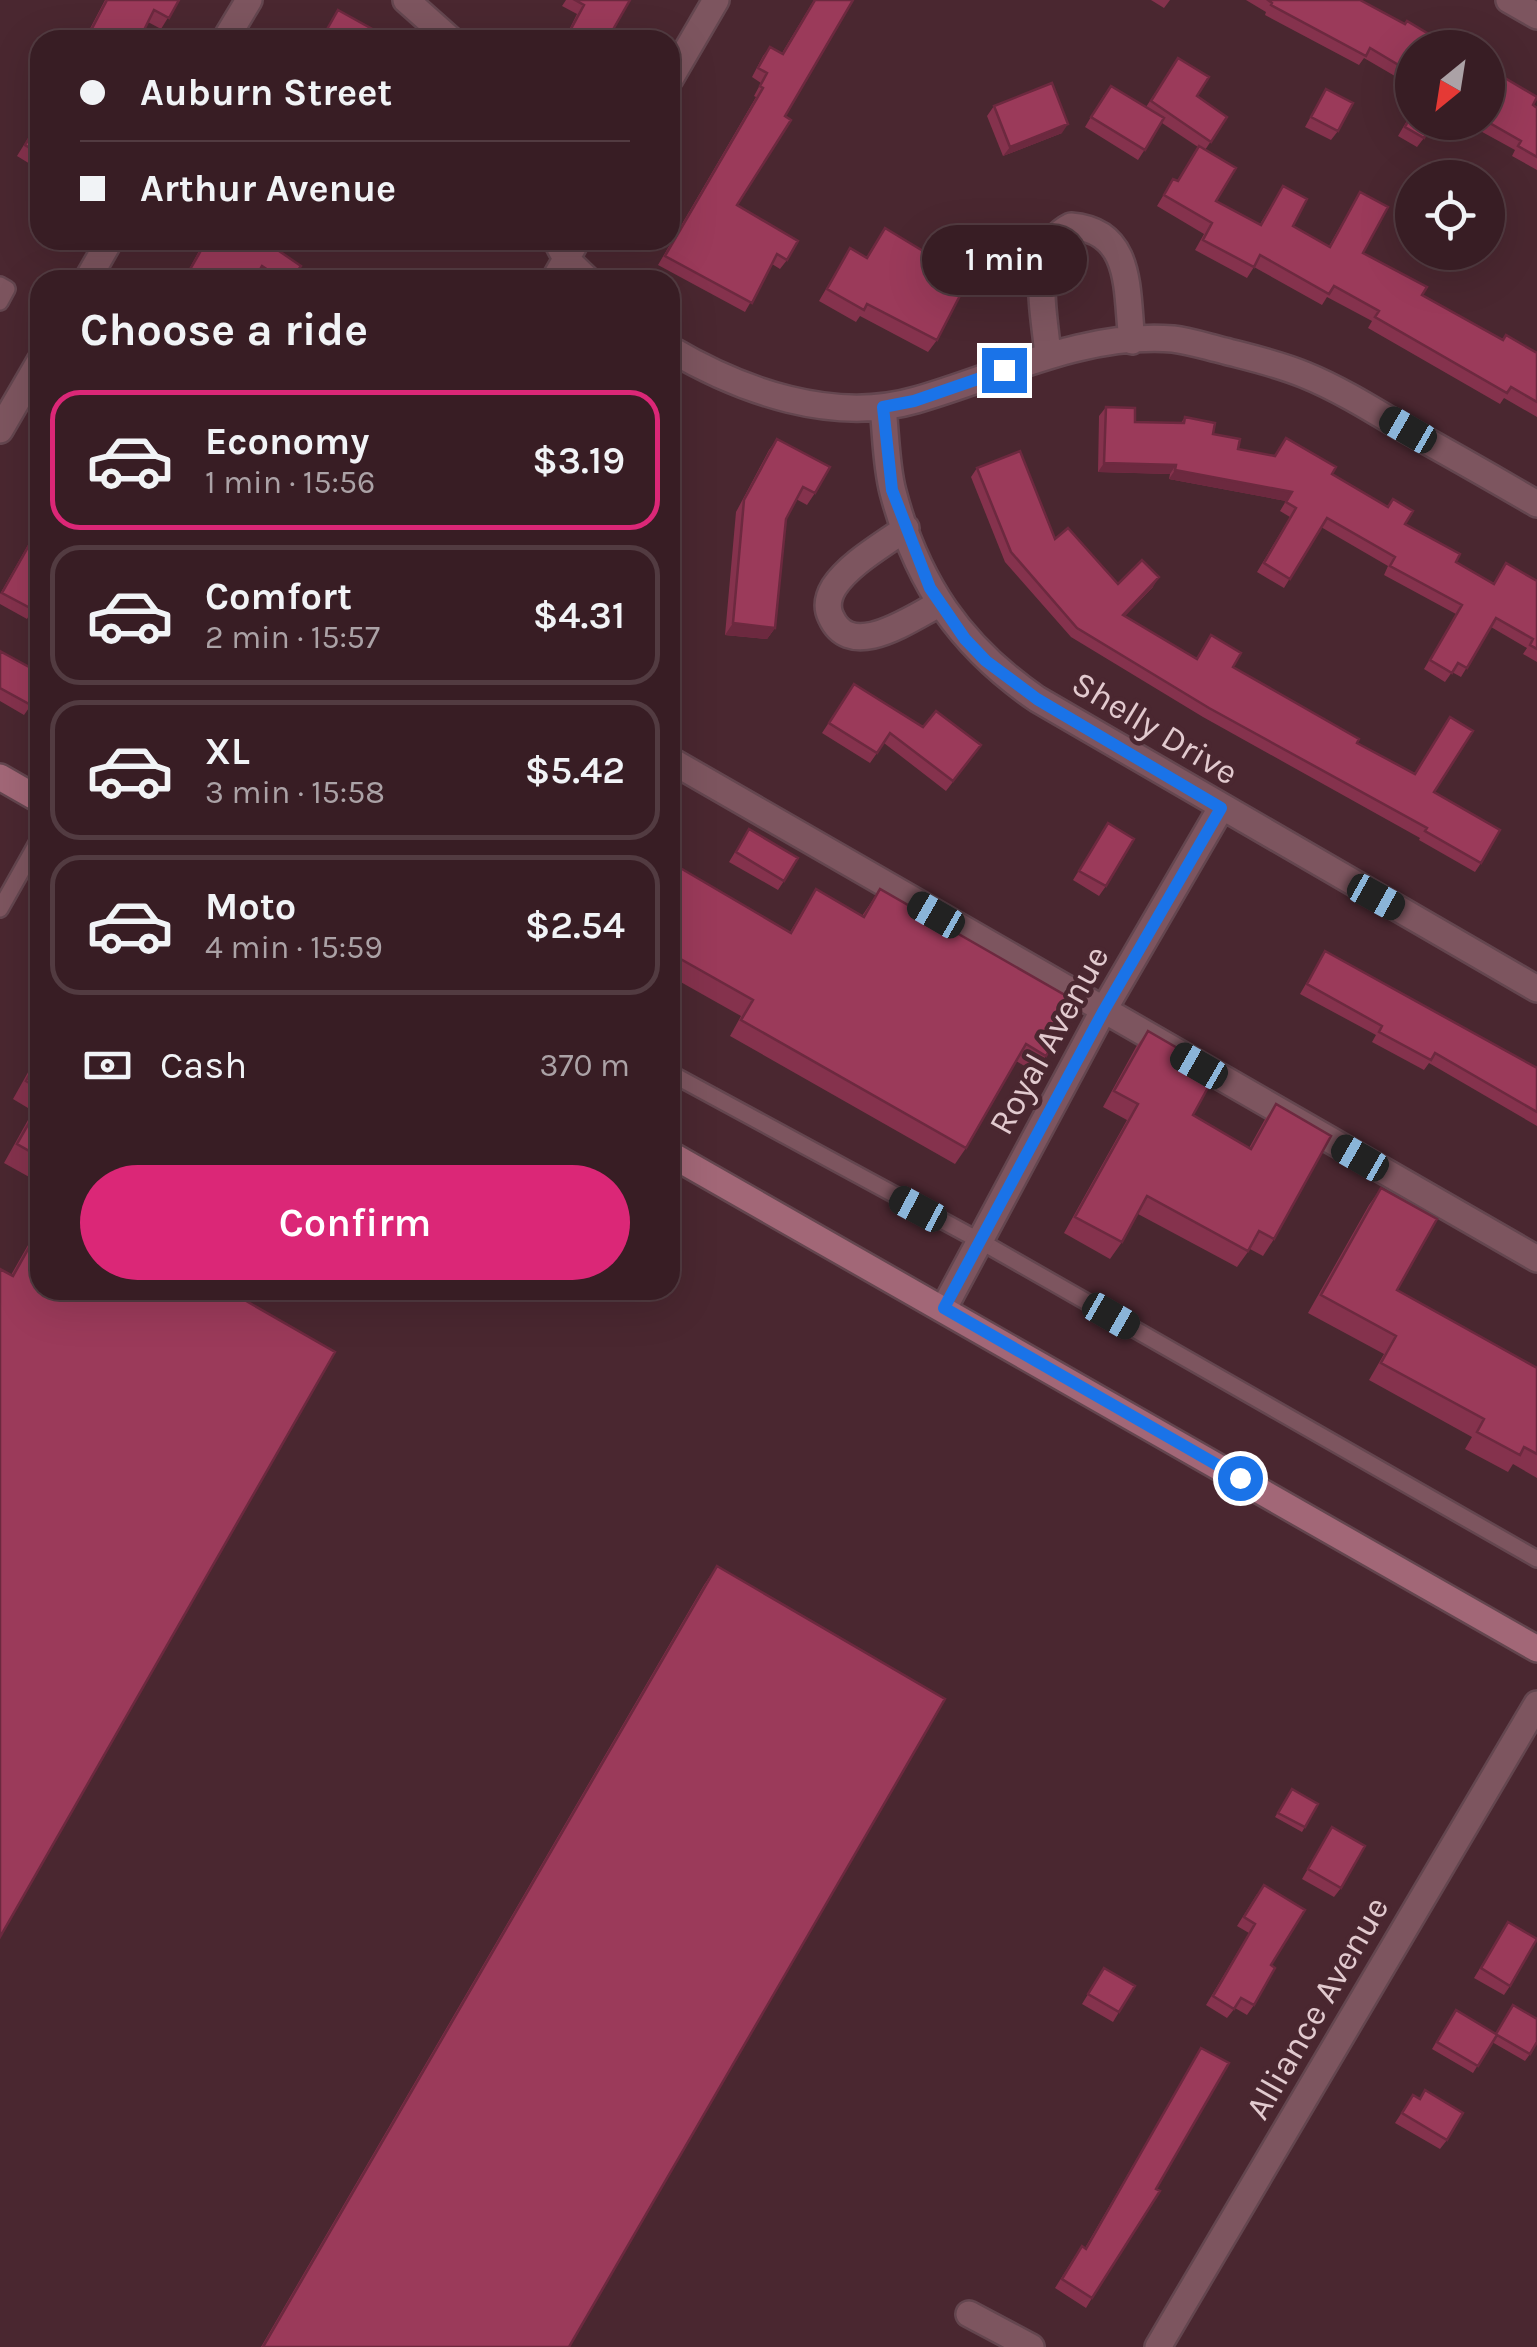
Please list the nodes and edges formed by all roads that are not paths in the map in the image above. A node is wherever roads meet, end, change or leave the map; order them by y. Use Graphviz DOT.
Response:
graph roads {
  1 [pos="248,0"];
  2 [pos="406,0"];
  3 [pos="716,0"];
  4 [pos="1510,0"];
  5 [pos="1537,16"];
  6 [pos="232,30"];
  7 [pos="440,30"];
  8 [pos="680,62"];
  9 [pos="0,285"];
  10 [pos="0,302"];
  11 [pos="1132,341"];
  12 [pos="680,353"];
  13 [pos="1048,356"];
  14 [pos="30,378"];
  15 [pos="883,407"];
  16 [pos="0,430"];
  17 [pos="1537,504"];
  18 [pos="906,528"];
  19 [pos="940,604"];
  20 [pos="680,766"];
  21 [pos="0,777"];
  22 [pos="30,794"];
  23 [pos="1221,808"];
  24 [pos="30,850"];
  25 [pos="7,879"];
  26 [pos="0,909"];
  27 [pos="1537,989"];
  28 [pos="1103,1012"];
  29 [pos="680,1078"];
  30 [pos="680,1160"];
  31 [pos="980,1242"];
  32 [pos="1537,1259"];
  33 [pos="944,1308"];
  34 [pos="1537,1560"];
  35 [pos="1537,1649"];
  36 [pos="1537,1704"];
  37 [pos="969,2314"];
  38 [pos="1031,2347"];
  39 [pos="1158,2347"];
  1 -- 6 [label="street"];
  2 -- 7 [label="street"];
  3 -- 8 [label="street"];
  4 -- 5 [label="street"];
  9 -- 10 [label="lane"];
  11 -- 13 [label="street"];
  11 -- 13 [label="street"];
  11 -- 17 [label="street"];
  12 -- 15 [label="street"];
  13 -- 15 [label="street"];
  14 -- 16 [label="street"];
  15 -- 18 [label="street, Shelly Drive"];
  18 -- 19 [label="street, Shelly Drive"];
  18 -- 19 [label="street"];
  19 -- 23 [label="street, Shelly Drive"];
  20 -- 28 [label="street"];
  21 -- 22 [label="main road"];
  23 -- 27 [label="street, Shelly Drive"];
  23 -- 28 [label="street, Royal Avenue"];
  24 -- 25 [label="lane"];
  25 -- 26 [label="lane"];
  28 -- 31 [label="street, Royal Avenue"];
  28 -- 32 [label="street"];
  29 -- 31 [label="lane"];
  30 -- 33 [label="main road"];
  31 -- 33 [label="street, Royal Avenue"];
  31 -- 34 [label="lane"];
  33 -- 35 [label="main road"];
  36 -- 39 [label="street, Alliance Avenue"];
  37 -- 38 [label="street"];
}
